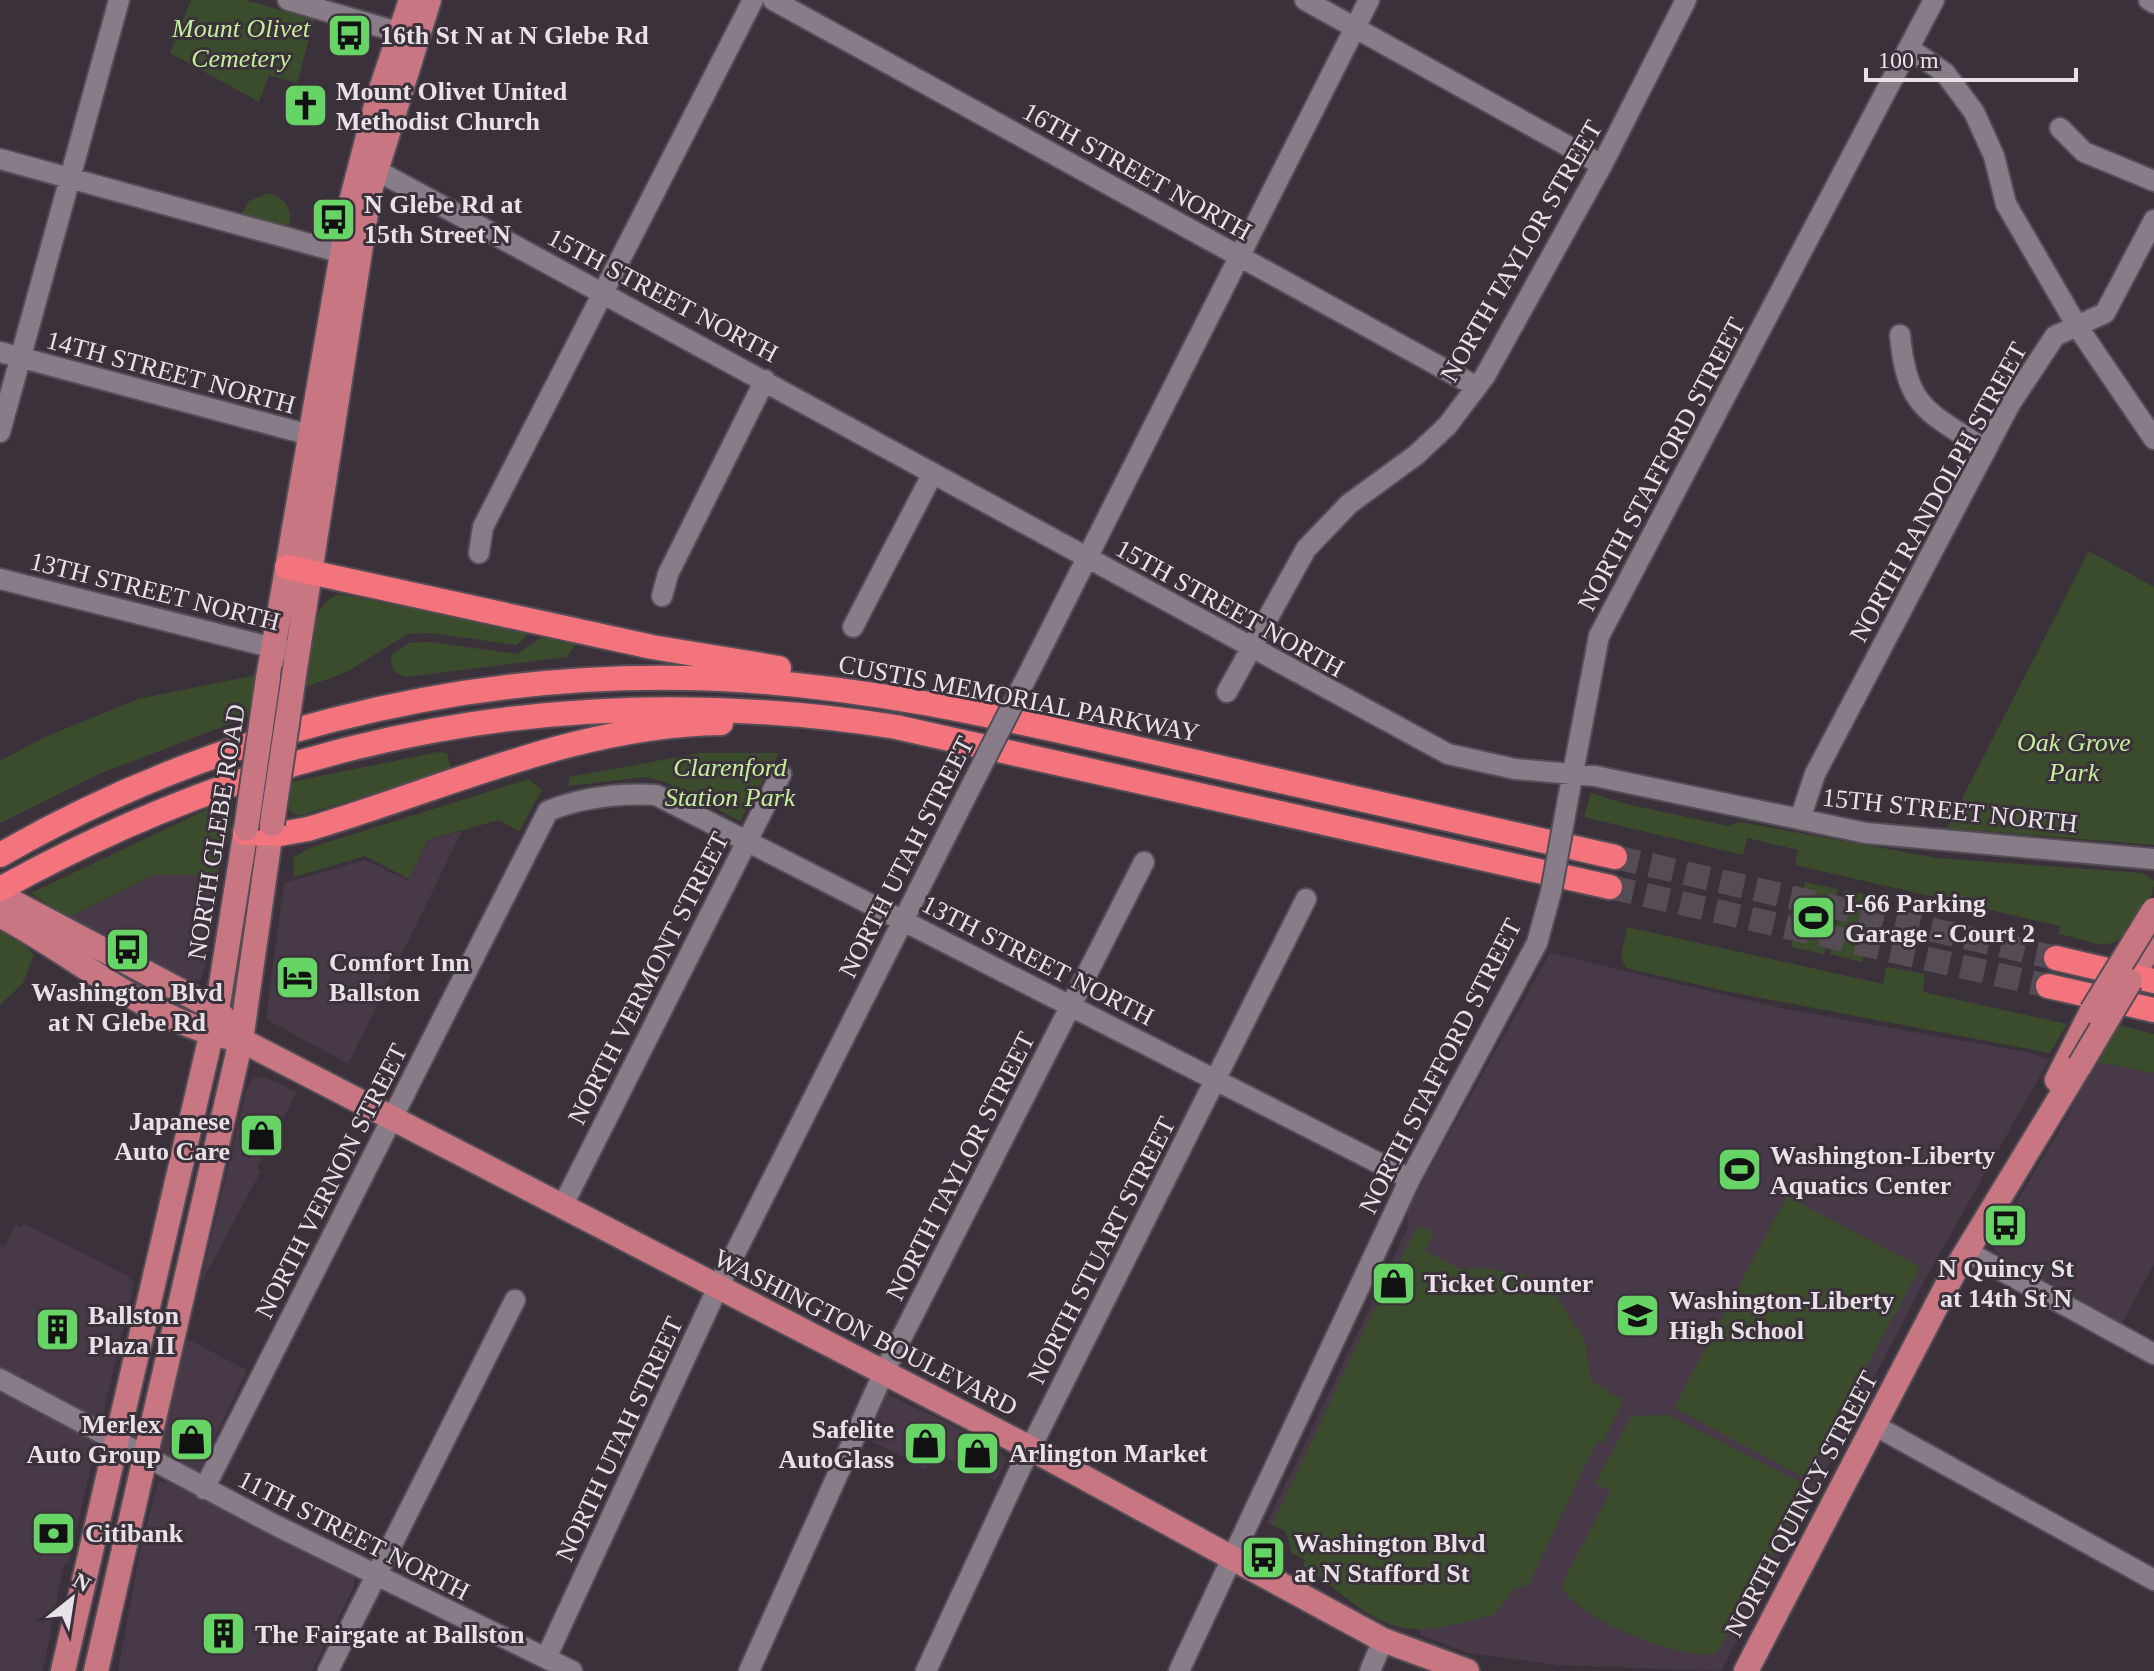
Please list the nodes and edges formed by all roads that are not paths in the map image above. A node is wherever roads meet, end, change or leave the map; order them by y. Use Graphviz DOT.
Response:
graph roads {
  1 [pos="119,0"];
  2 [pos="288,0"];
  3 [pos="411,0"];
  4 [pos="429,0"];
  5 [pos="753,0"];
  6 [pos="773,0"];
  7 [pos="1305,0"];
  8 [pos="1369,0"];
  9 [pos="1686,0"];
  10 [pos="1934,0"];
  11 [pos="2149,0"];
  12 [pos="2154,3"];
  13 [pos="1355,27"];
  14 [pos="408,35"];
  15 [pos="1910,49"];
  16 [pos="2060,128"];
  17 [pos="0,159"];
  18 [pos="1602,165"];
  19 [pos="368,168"];
  20 [pos="71,177"];
  21 [pos="2154,181"];
  22 [pos="2154,220"];
  23 [pos="349,254"];
  24 [pos="1239,257"];
  25 [pos="603,292"];
  26 [pos="2077,326"];
  27 [pos="1900,335"];
  28 [pos="10,355"];
  29 [pos="765,380"];
  30 [pos="1477,387"];
  31 [pos="0,432"];
  32 [pos="321,438"];
  33 [pos="2154,439"];
  34 [pos="1986,450"];
  35 [pos="933,473"];
  36 [pos="479,553"];
  37 [pos="1086,558"];
  38 [pos="298,569"];
  39 [pos="0,579"];
  40 [pos="662,596"];
  41 [pos="853,627"];
  42 [pos="273,648"];
  43 [pos="1251,650"];
  44 [pos="296,661"];
  45 [pos="1227,692"];
  46 [pos="943,736"];
  47 [pos="1108,742"];
  48 [pos="1573,773"];
  49 [pos="781,774"];
  50 [pos="548,811"];
  51 [pos="1800,819"];
  52 [pos="258,830"];
  53 [pos="746,843"];
  54 [pos="0,855"];
  55 [pos="1615,857"];
  56 [pos="2154,859"];
  57 [pos="1144,862"];
  58 [pos="1610,887"];
  59 [pos="0,889"];
  60 [pos="0,895"];
  61 [pos="1306,899"];
  62 [pos="2154,910"];
  63 [pos="0,915"];
  64 [pos="904,920"];
  65 [pos="41,926"];
  66 [pos="2154,940"];
  67 [pos="2056,958"];
  68 [pos="2154,981"];
  69 [pos="2048,986"];
  70 [pos="1072,1006"];
  71 [pos="217,1010"];
  72 [pos="2154,1010"];
  73 [pos="211,1035"];
  74 [pos="241,1040"];
  75 [pos="2073,1063"];
  76 [pos="1216,1081"];
  77 [pos="392,1118"];
  78 [pos="1410,1179"];
  79 [pos="562,1207"];
  80 [pos="1971,1244"];
  81 [pos="718,1287"];
  82 [pos="515,1300"];
  83 [pos="2154,1354"];
  84 [pos="884,1372"];
  85 [pos="0,1379"];
  86 [pos="1874,1425"];
  87 [pos="114,1440"];
  88 [pos="1030,1448"];
  89 [pos="143,1456"];
  90 [pos="204,1489"];
  91 [pos="1233,1556"];
  92 [pos="376,1577"];
  93 [pos="2154,1580"];
  94 [pos="1383,1640"];
  95 [pos="546,1658"];
  96 [pos="1458,1669"];
  97 [pos="63,1671"];
  98 [pos="96,1671"];
  99 [pos="328,1671"];
  100 [pos="572,1671"];
  101 [pos="749,1671"];
  102 [pos="926,1671"];
  103 [pos="1179,1671"];
  104 [pos="1370,1671"];
  105 [pos="1746,1671"];
  1 -- 20 [label="street"];
  2 -- 14 [label="street"];
  3 -- 14 [label="main road, NORTH GLEBE ROAD"];
  4 -- 14 [label="main road, NORTH GLEBE ROAD"];
  5 -- 25 [label="street"];
  6 -- 24 [label="street, 16TH STREET NORTH"];
  7 -- 13 [label="street"];
  8 -- 13 [label="street, NORTH UTAH STREET"];
  9 -- 18 [label="street, NORTH TAYLOR STREET"];
  10 -- 15 [label="street, NORTH STAFFORD STREET"];
  11 -- 12 [label="street"];
  13 -- 18 [label="street"];
  13 -- 24 [label="street, NORTH UTAH STREET"];
  14 -- 19 [label="main road, NORTH GLEBE ROAD"];
  15 -- 26 [label="street"];
  15 -- 48 [label="street, NORTH STAFFORD STREET"];
  16 -- 21 [label="street"];
  17 -- 20 [label="street"];
  18 -- 30 [label="street, NORTH TAYLOR STREET"];
  19 -- 23 [label="main road, NORTH GLEBE ROAD"];
  19 -- 25 [label="street, 15TH STREET NORTH"];
  20 -- 23 [label="street"];
  20 -- 28 [label="street"];
  22 -- 26 [label="street, NORTH RANDOLPH STREET"];
  23 -- 32 [label="main road, NORTH GLEBE ROAD"];
  24 -- 30 [label="street, 16TH STREET NORTH"];
  24 -- 37 [label="street, NORTH UTAH STREET"];
  25 -- 29 [label="street, 15TH STREET NORTH"];
  25 -- 36 [label="street"];
  26 -- 33 [label="street"];
  26 -- 34 [label="street, NORTH RANDOLPH STREET"];
  27 -- 34 [label="street"];
  28 -- 31 [label="street"];
  28 -- 32 [label="street, 14TH STREET NORTH"];
  29 -- 35 [label="street, 15TH STREET NORTH"];
  29 -- 40 [label="street"];
  30 -- 43 [label="street, NORTH TAYLOR STREET"];
  32 -- 38 [label="main road, NORTH GLEBE ROAD"];
  34 -- 51 [label="street, NORTH RANDOLPH STREET"];
  35 -- 37 [label="street, 15TH STREET NORTH"];
  35 -- 41 [label="street"];
  37 -- 43 [label="street, 15TH STREET NORTH"];
  37 -- 64 [label="street, NORTH UTAH STREET, bridge"];
  38 -- 42 [label="main road, NORTH GLEBE ROAD"];
  38 -- 44 [label="main road, NORTH GLEBE ROAD"];
  38 -- 47 [label="highway"];
  39 -- 42 [label="street, 13TH STREET NORTH"];
  42 -- 44 [label="street, 13TH STREET NORTH"];
  42 -- 52 [label="main road, NORTH GLEBE ROAD, bridge"];
  43 -- 45 [label="street, NORTH TAYLOR STREET"];
  43 -- 48 [label="street, 15TH STREET NORTH"];
  44 -- 52 [label="main road, NORTH GLEBE ROAD, bridge"];
  46 -- 52 [label="highway"];
  46 -- 58 [label="highway, CUSTIS MEMORIAL PARKWAY"];
  46 -- 59 [label="highway, CUSTIS MEMORIAL PARKWAY"];
  47 -- 54 [label="highway, CUSTIS MEMORIAL PARKWAY"];
  47 -- 55 [label="highway, CUSTIS MEMORIAL PARKWAY"];
  48 -- 51 [label="street, 15TH STREET NORTH"];
  48 -- 78 [label="street, NORTH STAFFORD STREET, bridge"];
  49 -- 53 [label="street, NORTH VERMONT STREET"];
  50 -- 53 [label="street, 13TH STREET NORTH"];
  50 -- 77 [label="street, NORTH VERNON STREET"];
  51 -- 56 [label="street, 15TH STREET NORTH"];
  52 -- 71 [label="main road, NORTH GLEBE ROAD"];
  52 -- 74 [label="main road, NORTH GLEBE ROAD"];
  53 -- 64 [label="street, 13TH STREET NORTH"];
  53 -- 79 [label="street, NORTH VERMONT STREET"];
  57 -- 70 [label="street, NORTH TAYLOR STREET"];
  60 -- 65 [label="main road, WASHINGTON BOULEVARD"];
  61 -- 76 [label="street, NORTH STUART STREET"];
  62 -- 75 [label="main road, NORTH QUINCY STREET, bridge"];
  63 -- 65 [label="main road, WASHINGTON BOULEVARD"];
  64 -- 70 [label="street, 13TH STREET NORTH"];
  64 -- 81 [label="street, NORTH UTAH STREET"];
  65 -- 71 [label="main road, WASHINGTON BOULEVARD"];
  65 -- 73 [label="main road, WASHINGTON BOULEVARD"];
  66 -- 75 [label="main road, NORTH QUINCY STREET, bridge"];
  67 -- 68 [label="highway"];
  69 -- 72 [label="highway"];
  70 -- 76 [label="street, 13TH STREET NORTH"];
  70 -- 84 [label="street, NORTH TAYLOR STREET"];
  71 -- 73 [label="main road, NORTH GLEBE ROAD"];
  71 -- 74 [label="main road, WASHINGTON BOULEVARD"];
  73 -- 74 [label="main road, WASHINGTON BOULEVARD"];
  73 -- 87 [label="main road, NORTH GLEBE ROAD"];
  74 -- 77 [label="main road, WASHINGTON BOULEVARD"];
  74 -- 89 [label="main road, NORTH GLEBE ROAD"];
  75 -- 80 [label="main road, NORTH QUINCY STREET"];
  76 -- 78 [label="street, 13TH STREET NORTH"];
  76 -- 88 [label="street, NORTH STUART STREET"];
  77 -- 79 [label="main road, WASHINGTON BOULEVARD"];
  77 -- 90 [label="street, NORTH VERNON STREET"];
  78 -- 91 [label="street, NORTH STAFFORD STREET"];
  79 -- 81 [label="main road, WASHINGTON BOULEVARD"];
  80 -- 83 [label="street"];
  80 -- 86 [label="main road, NORTH QUINCY STREET"];
  81 -- 84 [label="main road, WASHINGTON BOULEVARD"];
  81 -- 95 [label="street, NORTH UTAH STREET"];
  82 -- 92 [label="street"];
  84 -- 88 [label="main road, WASHINGTON BOULEVARD"];
  84 -- 101 [label="street, NORTH TAYLOR STREET"];
  85 -- 87 [label="street, 11TH STREET NORTH"];
  86 -- 93 [label="street"];
  86 -- 105 [label="main road, NORTH QUINCY STREET"];
  87 -- 89 [label="street, 11TH STREET NORTH"];
  87 -- 97 [label="main road, NORTH GLEBE ROAD"];
  88 -- 91 [label="main road, WASHINGTON BOULEVARD"];
  88 -- 102 [label="street, NORTH STUART STREET"];
  89 -- 90 [label="street, 11TH STREET NORTH"];
  89 -- 98 [label="main road, NORTH GLEBE ROAD"];
  90 -- 92 [label="street, 11TH STREET NORTH"];
  91 -- 94 [label="main road, WASHINGTON BOULEVARD"];
  91 -- 103 [label="street, NORTH STAFFORD STREET"];
  92 -- 95 [label="street, 11TH STREET NORTH"];
  92 -- 99 [label="street"];
  94 -- 96 [label="main road, WASHINGTON BOULEVARD"];
  94 -- 104 [label="street"];
  95 -- 100 [label="street, 11TH STREET NORTH"];
}
